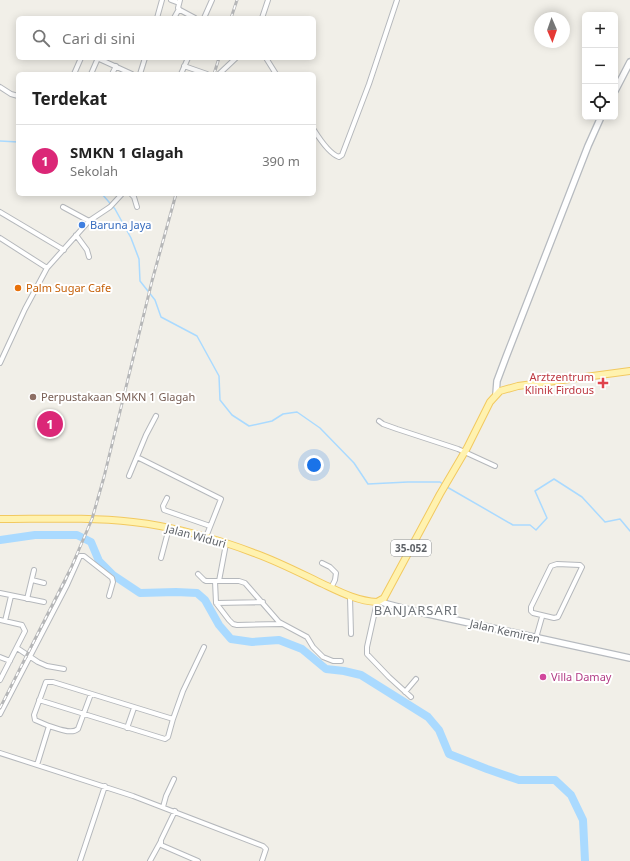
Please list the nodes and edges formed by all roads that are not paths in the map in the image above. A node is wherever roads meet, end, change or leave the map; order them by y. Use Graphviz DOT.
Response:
graph roads {
  1 [pos="162,0"];
  2 [pos="171,0"];
  3 [pos="212,0"];
  4 [pos="268,0"];
  5 [pos="397,0"];
  6 [pos="180,2"];
  7 [pos="179,9"];
  8 [pos="158,16"];
  9 [pos="175,16"];
  10 [pos="191,16"];
  11 [pos="205,16"];
  12 [pos="263,16"];
  13 [pos="80,60"];
  14 [pos="97,60"];
  15 [pos="102,60"];
  16 [pos="144,60"];
  17 [pos="187,60"];
  18 [pos="234,60"];
  19 [pos="267,60"];
  20 [pos="630,62"];
  21 [pos="116,66"];
  22 [pos="184,66"];
  23 [pos="628,70"];
  24 [pos="75,72"];
  25 [pos="92,72"];
  26 [pos="113,72"];
  27 [pos="128,72"];
  28 [pos="141,72"];
  29 [pos="182,72"];
  30 [pos="201,72"];
  31 [pos="222,72"];
  32 [pos="275,72"];
  33 [pos="618,86"];
  34 [pos="0,87"];
  35 [pos="16,95"];
  36 [pos="600,120"];
  37 [pos="316,133"];
  38 [pos="120,196"];
  39 [pos="133,196"];
  40 [pos="63,207"];
  41 [pos="137,207"];
  42 [pos="0,212"];
  43 [pos="89,221"];
  44 [pos="76,235"];
  45 [pos="0,238"];
  46 [pos="64,250"];
  47 [pos="89,257"];
  48 [pos="47,268"];
  49 [pos="0,363"];
  50 [pos="630,372"];
  51 [pos="496,394"];
  52 [pos="156,416"];
  53 [pos="379,420"];
  54 [pos="465,452"];
  55 [pos="137,456"];
  56 [pos="495,466"];
  57 [pos="129,476"];
  58 [pos="167,498"];
  59 [pos="0,519"];
  60 [pos="209,527"];
  61 [pos="169,528"];
  62 [pos="206,536"];
  63 [pos="226,544"];
  64 [pos="161,558"];
  65 [pos="322,563"];
  66 [pos="34,570"];
  67 [pos="198,574"];
  68 [pos="32,580"];
  69 [pos="217,581"];
  70 [pos="44,583"];
  71 [pos="332,587"];
  72 [pos="0,593"];
  73 [pos="11,596"];
  74 [pos="109,596"];
  75 [pos="352,597"];
  76 [pos="27,599"];
  77 [pos="44,602"];
  78 [pos="263,602"];
  79 [pos="379,602"];
  80 [pos="216,603"];
  81 [pos="542,616"];
  82 [pos="2,621"];
  83 [pos="283,624"];
  84 [pos="351,634"];
  85 [pos="536,638"];
  86 [pos="204,647"];
  87 [pos="17,648"];
  88 [pos="0,657"];
  89 [pos="30,657"];
  90 [pos="630,658"];
  91 [pos="10,660"];
  92 [pos="341,661"];
  93 [pos="64,669"];
  94 [pos="416,679"];
  95 [pos="0,680"];
  96 [pos="405,692"];
  97 [pos="91,694"];
  98 [pos="411,696"];
  99 [pos="40,700"];
  100 [pos="134,708"];
  101 [pos="0,714"];
  102 [pos="84,714"];
  103 [pos="173,719"];
  104 [pos="49,726"];
  105 [pos="126,728"];
  106 [pos="0,753"];
  107 [pos="37,765"];
  108 [pos="174,779"];
  109 [pos="105,786"];
  110 [pos="163,807"];
  111 [pos="175,811"];
  112 [pos="161,840"];
  113 [pos="80,861"];
  114 [pos="150,861"];
  115 [pos="198,861"];
  116 [pos="262,861"];
  1 -- 8 [label="street"];
  2 -- 6 [label="street"];
  3 -- 11 [label="street"];
  4 -- 12 [label="street"];
  5 -- 37 [label="street"];
  6 -- 7 [label="street"];
  7 -- 9 [label="street"];
  7 -- 10 [label="street"];
  13 -- 24 [label="street"];
  14 -- 25 [label="street"];
  15 -- 21 [label="street"];
  16 -- 28 [label="street"];
  17 -- 22 [label="street"];
  18 -- 31 [label="street"];
  19 -- 32 [label="street"];
  20 -- 23 [label="street"];
  21 -- 26 [label="street"];
  21 -- 27 [label="street"];
  22 -- 29 [label="street"];
  22 -- 30 [label="street"];
  23 -- 33 [label="street"];
  34 -- 35 [label="street"];
  36 -- 51 [label="street"];
  38 -- 43 [label="street"];
  39 -- 41 [label="street"];
  40 -- 43 [label="street"];
  42 -- 46 [label="street"];
  43 -- 44 [label="street"];
  44 -- 46 [label="street"];
  44 -- 47 [label="street"];
  45 -- 48 [label="street"];
  46 -- 48 [label="street"];
  48 -- 49 [label="street"];
  50 -- 51 [label="main road"];
  51 -- 54 [label="main road, 35-052"];
  52 -- 55 [label="street"];
  53 -- 54 [label="street"];
  54 -- 56 [label="street"];
  54 -- 79 [label="main road, 35-052"];
  55 -- 57 [label="street"];
  55 -- 60 [label="street"];
  58 -- 60 [label="street"];
  59 -- 61 [label="main road, Jalan Widuri"];
  60 -- 62 [label="street"];
  61 -- 62 [label="main road, Jalan Widuri"];
  61 -- 64 [label="street"];
  62 -- 63 [label="main road, Jalan Widuri"];
  63 -- 69 [label="street"];
  63 -- 71 [label="main road, Jalan Widuri"];
  65 -- 71 [label="street"];
  66 -- 68 [label="street"];
  67 -- 69 [label="street"];
  68 -- 70 [label="street"];
  68 -- 76 [label="street"];
  69 -- 78 [label="street"];
  69 -- 80 [label="street"];
  71 -- 75 [label="main road, Jalan Widuri"];
  72 -- 73 [label="street"];
  73 -- 76 [label="street"];
  73 -- 82 [label="street"];
  74 -- 89 [label="street"];
  75 -- 79 [label="main road, Jalan Widuri"];
  75 -- 84 [label="street"];
  76 -- 77 [label="street"];
  78 -- 80 [label="street"];
  78 -- 83 [label="street"];
  79 -- 85 [label="street, Jalan Kemiren"];
  79 -- 96 [label="street"];
  80 -- 83 [label="street"];
  81 -- 81 [label="street"];
  81 -- 85 [label="street"];
  82 -- 87 [label="street"];
  83 -- 92 [label="street"];
  85 -- 90 [label="street, Jalan Kemiren"];
  86 -- 103 [label="street"];
  87 -- 89 [label="street"];
  87 -- 91 [label="street"];
  88 -- 91 [label="street"];
  89 -- 93 [label="street"];
  89 -- 101 [label="street"];
  91 -- 95 [label="street"];
  94 -- 96 [label="street"];
  96 -- 98 [label="street"];
  97 -- 99 [label="street"];
  97 -- 100 [label="street"];
  97 -- 102 [label="street"];
  99 -- 102 [label="street"];
  99 -- 104 [label="street"];
  100 -- 103 [label="street"];
  100 -- 105 [label="street"];
  102 -- 104 [label="street"];
  102 -- 105 [label="street"];
  103 -- 105 [label="street"];
  104 -- 107 [label="street"];
  106 -- 107 [label="street"];
  107 -- 109 [label="street"];
  108 -- 110 [label="street"];
  109 -- 110 [label="street"];
  109 -- 113 [label="street"];
  110 -- 111 [label="street"];
  111 -- 112 [label="street"];
  111 -- 116 [label="street"];
  112 -- 114 [label="street"];
  112 -- 115 [label="street"];
}
